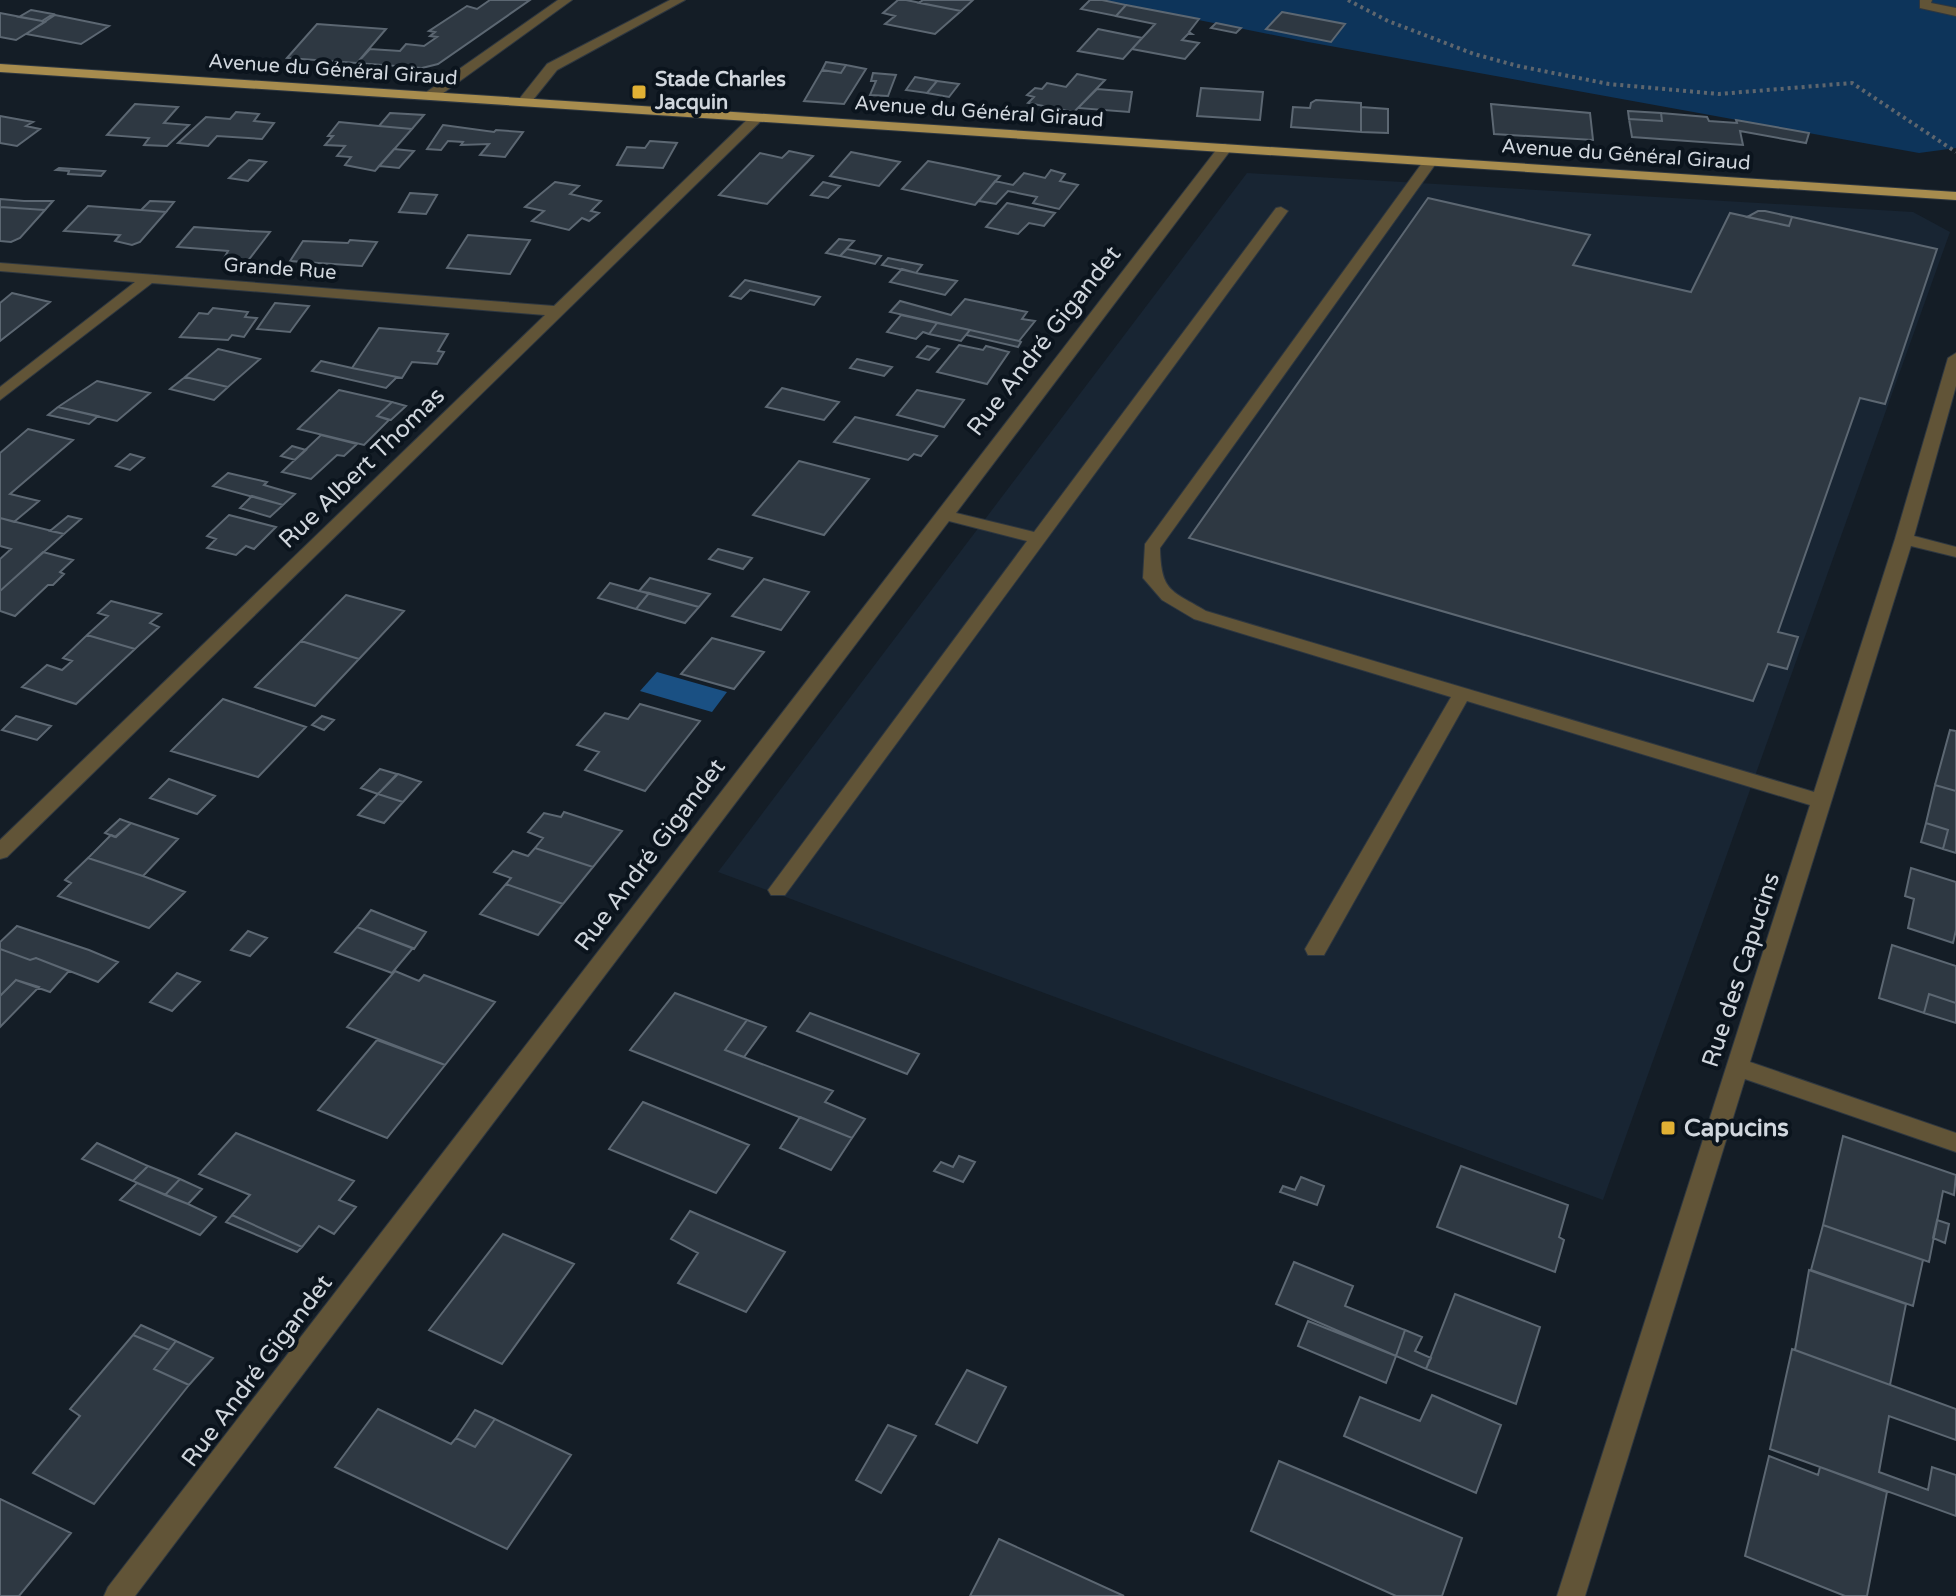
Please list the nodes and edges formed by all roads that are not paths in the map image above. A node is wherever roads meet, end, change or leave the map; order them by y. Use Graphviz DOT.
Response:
graph roads {
  1 [pos="566,0"];
  2 [pos="679,0"];
  3 [pos="1926,0"];
  4 [pos="1956,12"];
  5 [pos="2,70"];
  6 [pos="430,96"];
  7 [pos="523,103"];
  8 [pos="757,118"];
  9 [pos="1225,148"];
  10 [pos="1430,162"];
  11 [pos="1956,196"];
  12 [pos="1281,211"];
  13 [pos="0,267"];
  14 [pos="148,279"];
  15 [pos="558,311"];
  16 [pos="1956,358"];
  17 [pos="0,395"];
  18 [pos="944,515"];
  19 [pos="1038,538"];
  20 [pos="1904,539"];
  21 [pos="1956,552"];
  22 [pos="1462,694"];
  23 [pos="1822,801"];
  24 [pos="0,852"];
  25 [pos="778,890"];
  26 [pos="1316,949"];
  27 [pos="1738,1067"];
  28 [pos="1956,1143"];
  29 [pos="118,1596"];
  30 [pos="1571,1596"];
  1 -- 6 [label="street"];
  2 -- 7 [label="street"];
  3 -- 4 [label="street"];
  5 -- 6 [label="main road, Avenue du Général Giraud"];
  6 -- 7 [label="main road, Avenue du Général Giraud"];
  7 -- 8 [label="main road, Avenue du Général Giraud"];
  8 -- 9 [label="main road, Avenue du Général Giraud"];
  8 -- 15 [label="street, Rue Albert Thomas"];
  9 -- 10 [label="main road, Avenue du Général Giraud"];
  9 -- 18 [label="street, Rue André Gigandet"];
  10 -- 11 [label="main road, Avenue du Général Giraud"];
  10 -- 22 [label="street"];
  12 -- 19 [label="street"];
  13 -- 14 [label="street, Grande Rue"];
  14 -- 15 [label="street, Grande Rue"];
  14 -- 17 [label="street"];
  15 -- 24 [label="street, Rue Albert Thomas"];
  16 -- 20 [label="street, Rue des Capucins"];
  18 -- 19 [label="street"];
  18 -- 29 [label="street, Rue André Gigandet"];
  19 -- 25 [label="street"];
  20 -- 21 [label="street"];
  20 -- 23 [label="street, Rue des Capucins"];
  22 -- 23 [label="street"];
  22 -- 26 [label="street"];
  23 -- 27 [label="street, Rue des Capucins"];
  27 -- 28 [label="street"];
  27 -- 30 [label="street, Rue des Capucins"];
}
